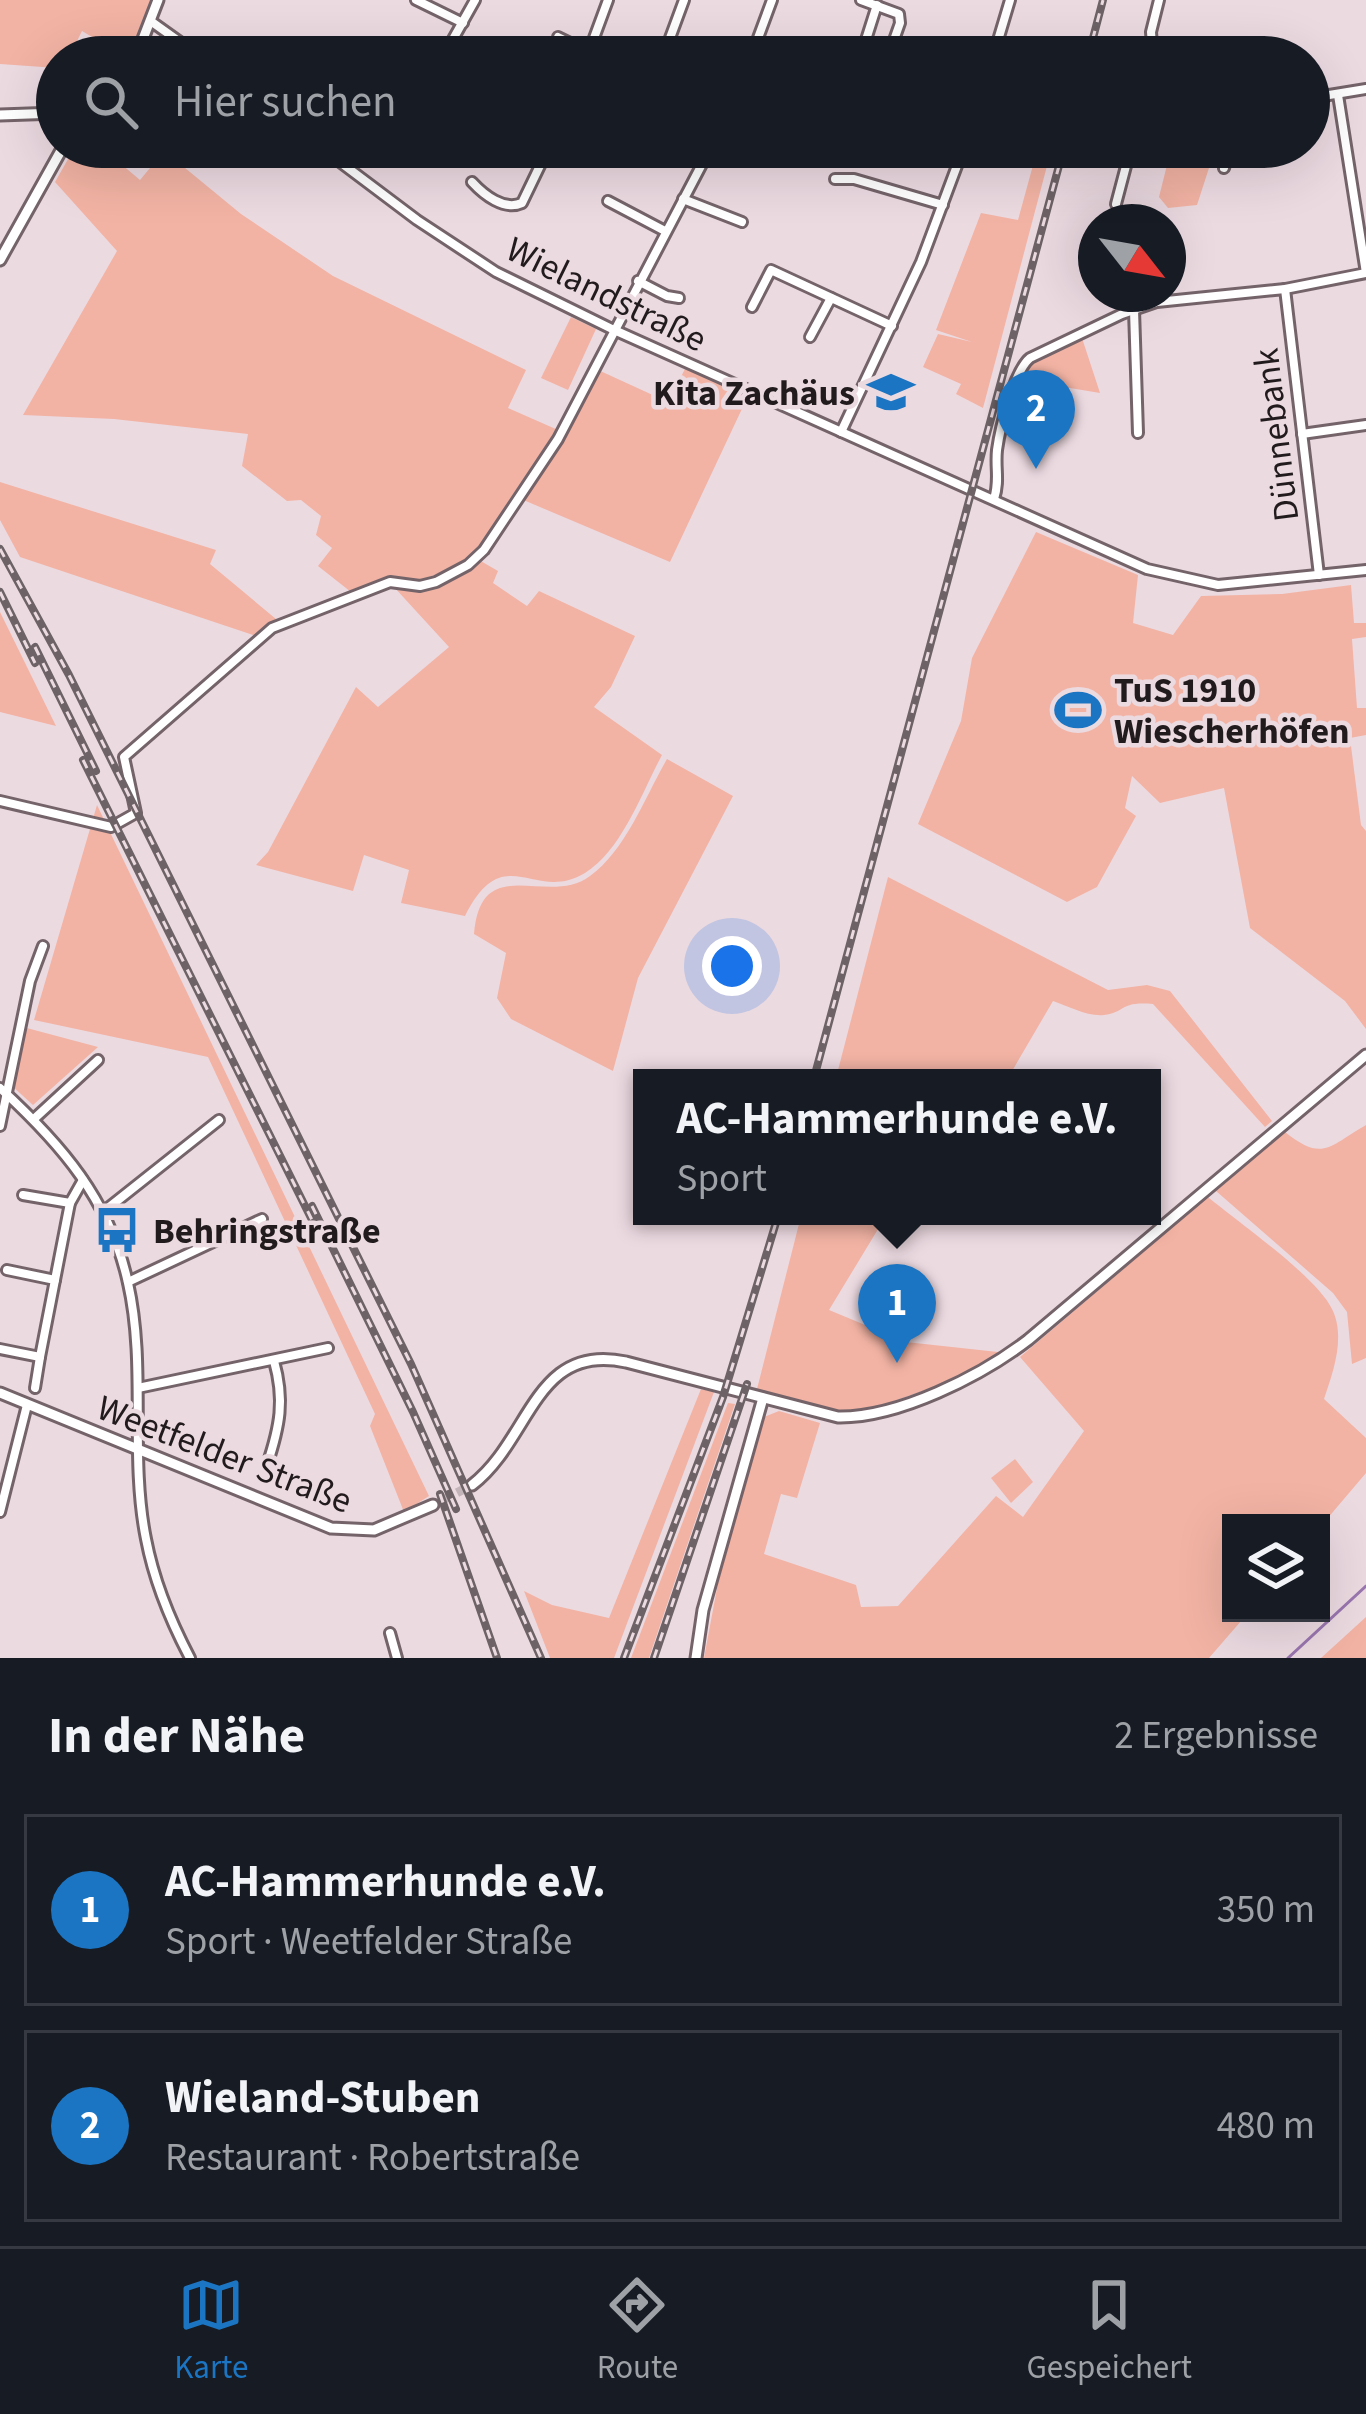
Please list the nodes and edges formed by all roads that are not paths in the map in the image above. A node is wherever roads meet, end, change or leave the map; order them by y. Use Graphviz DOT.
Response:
graph roads {
  1 [pos="158,0"];
  2 [pos="416,0"];
  3 [pos="475,0"];
  4 [pos="608,0"];
  5 [pos="684,0"];
  6 [pos="772,0"];
  7 [pos="861,0"];
  8 [pos="1010,0"];
  9 [pos="1159,0"];
  10 [pos="877,5"];
  11 [pos="152,22"];
  12 [pos="463,23"];
  13 [pos="146,36"];
  14 [pos="172,36"];
  15 [pos="455,36"];
  16 [pos="595,36"];
  17 [pos="671,36"];
  18 [pos="759,36"];
  19 [pos="867,36"];
  20 [pos="894,36"];
  21 [pos="1000,36"];
  22 [pos="1151,36"];
  23 [pos="1366,89"];
  24 [pos="1330,94"];
  25 [pos="1338,95"];
  26 [pos="36,114"];
  27 [pos="0,115"];
  28 [pos="50,168"];
  29 [pos="349,168"];
  30 [pos="539,168"];
  31 [pos="700,168"];
  32 [pos="957,168"];
  33 [pos="1125,168"];
  34 [pos="835,179"];
  35 [pos="472,182"];
  36 [pos="683,199"];
  37 [pos="608,200"];
  38 [pos="1116,204"];
  39 [pos="944,205"];
  40 [pos="742,223"];
  41 [pos="666,231"];
  42 [pos="5,240"];
  43 [pos="0,260"];
  44 [pos="1366,273"];
  45 [pos="638,281"];
  46 [pos="1285,289"];
  47 [pos="680,298"];
  48 [pos="831,298"];
  49 [pos="1186,299"];
  50 [pos="752,307"];
  51 [pos="1130,312"];
  52 [pos="1134,312"];
  53 [pos="892,326"];
  54 [pos="612,329"];
  55 [pos="811,337"];
  56 [pos="1366,424"];
  57 [pos="841,432"];
  58 [pos="1138,433"];
  59 [pos="1302,434"];
  60 [pos="994,499"];
  61 [pos="1366,570"];
  62 [pos="1319,575"];
  63 [pos="0,801"];
  64 [pos="43,946"];
  65 [pos="1366,1054"];
  66 [pos="98,1060"];
  67 [pos="3,1091"];
  68 [pos="35,1118"];
  69 [pos="219,1120"];
  70 [pos="0,1126"];
  71 [pos="83,1180"];
  72 [pos="23,1195"];
  73 [pos="70,1203"];
  74 [pos="103,1212"];
  75 [pos="262,1219"];
  76 [pos="7,1270"];
  77 [pos="55,1280"];
  78 [pos="128,1282"];
  79 [pos="328,1348"];
  80 [pos="0,1349"];
  81 [pos="40,1357"];
  82 [pos="274,1360"];
  83 [pos="35,1388"];
  84 [pos="138,1388"];
  85 [pos="0,1394"];
  86 [pos="763,1398"];
  87 [pos="27,1405"];
  88 [pos="140,1453"];
  89 [pos="267,1465"];
  90 [pos="472,1485"];
  91 [pos="433,1505"];
  92 [pos="0,1511"];
  93 [pos="390,1633"];
  94 [pos="190,1658"];
  95 [pos="397,1658"];
  96 [pos="696,1658"];
  1 -- 11 [label="street"];
  2 -- 12 [label="street"];
  3 -- 12 [label="street"];
  4 -- 16 [label="street"];
  5 -- 17 [label="street"];
  6 -- 18 [label="street"];
  7 -- 10 [label="street"];
  8 -- 21 [label="street"];
  9 -- 22 [label="street"];
  10 -- 19 [label="street"];
  10 -- 20 [label="street"];
  11 -- 13 [label="street"];
  11 -- 14 [label="street"];
  12 -- 15 [label="street"];
  23 -- 25 [label="street"];
  24 -- 25 [label="street"];
  25 -- 44 [label="street"];
  26 -- 27 [label="street"];
  28 -- 42 [label="street"];
  29 -- 54 [label="street, Wielandstraße"];
  30 -- 35 [label="street"];
  31 -- 36 [label="street"];
  32 -- 39 [label="street"];
  33 -- 38 [label="street"];
  34 -- 39 [label="street"];
  36 -- 40 [label="street"];
  36 -- 41 [label="street"];
  37 -- 41 [label="street"];
  39 -- 53 [label="street"];
  41 -- 45 [label="street"];
  42 -- 43 [label="street"];
  44 -- 46 [label="street"];
  45 -- 47 [label="street"];
  45 -- 54 [label="street"];
  46 -- 49 [label="street"];
  46 -- 59 [label="street, Dünnebank"];
  48 -- 50 [label="street"];
  48 -- 53 [label="street"];
  48 -- 55 [label="street"];
  51 -- 60 [label="street"];
  52 -- 58 [label="street"];
  53 -- 57 [label="street"];
  54 -- 57 [label="street, Wielandstraße"];
  54 -- 63 [label="street"];
  56 -- 59 [label="street"];
  57 -- 60 [label="street, Wielandstraße"];
  59 -- 62 [label="street, Dünnebank"];
  60 -- 62 [label="street, Wielandstraße"];
  61 -- 62 [label="street, Wielandstraße"];
  64 -- 67 [label="street"];
  65 -- 86 [label="street"];
  66 -- 68 [label="street"];
  67 -- 68 [label="street"];
  67 -- 70 [label="street"];
  68 -- 71 [label="street"];
  69 -- 74 [label="street"];
  71 -- 73 [label="street"];
  71 -- 74 [label="street"];
  72 -- 73 [label="street"];
  73 -- 77 [label="street"];
  74 -- 78 [label="street"];
  75 -- 78 [label="street"];
  76 -- 77 [label="street"];
  77 -- 81 [label="street"];
  78 -- 84 [label="street"];
  79 -- 82 [label="street"];
  80 -- 81 [label="street"];
  81 -- 83 [label="street"];
  82 -- 84 [label="street"];
  82 -- 89 [label="street"];
  84 -- 88 [label="street"];
  85 -- 87 [label="street, Weetfelder Straße"];
  86 -- 90 [label="street"];
  86 -- 96 [label="street"];
  87 -- 88 [label="street, Weetfelder Straße"];
  87 -- 92 [label="street"];
  88 -- 91 [label="street, Weetfelder Straße"];
  88 -- 94 [label="street"];
  93 -- 95 [label="street"];
}
